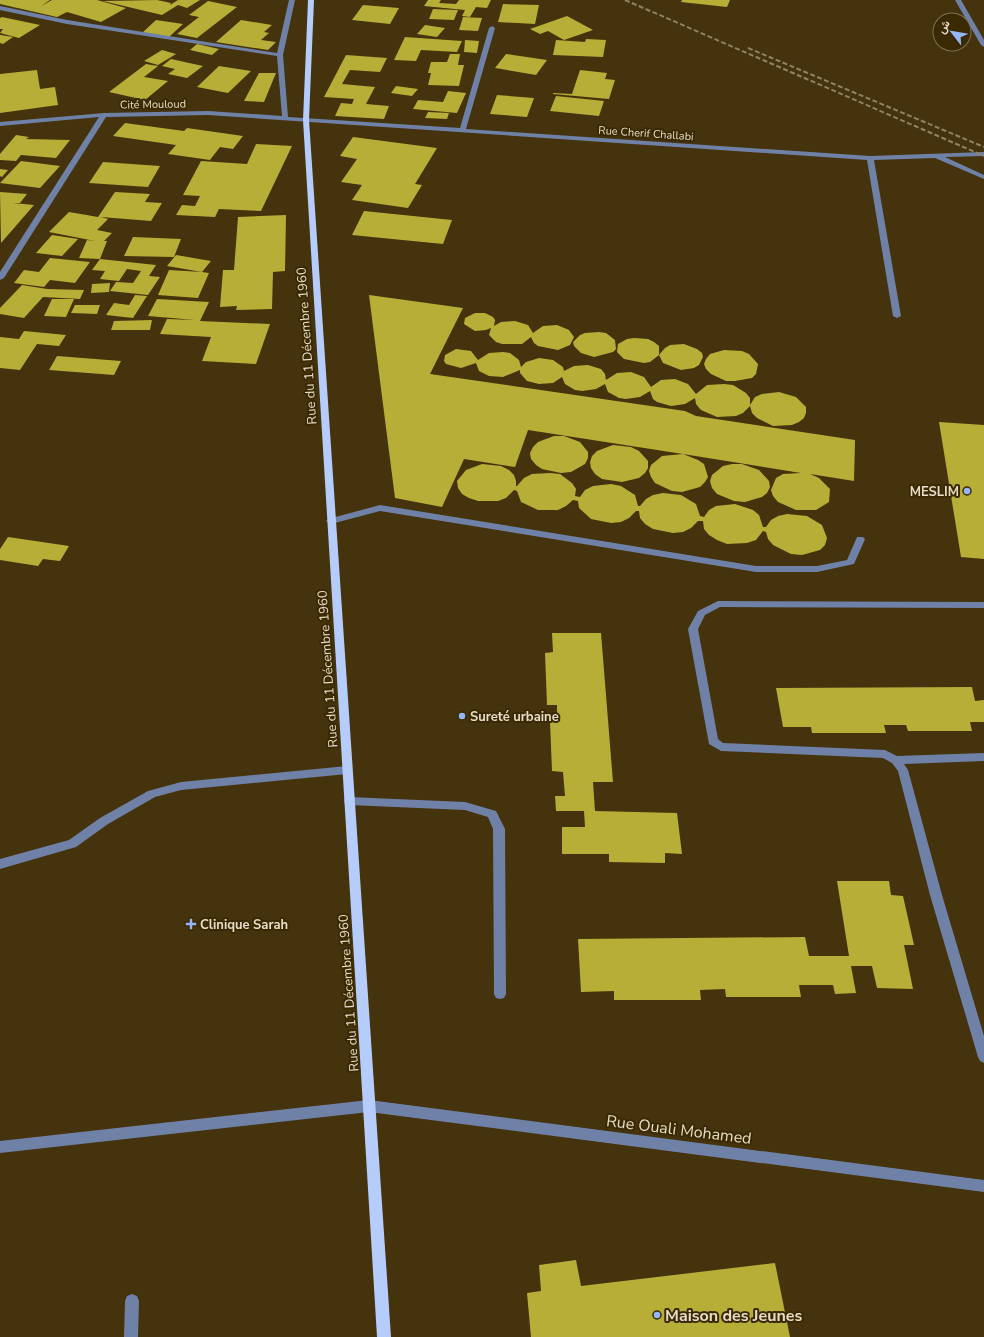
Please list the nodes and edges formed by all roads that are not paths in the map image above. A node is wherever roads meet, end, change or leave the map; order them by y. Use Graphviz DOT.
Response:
graph roads {
  1 [pos="292,0"];
  2 [pos="311,0"];
  3 [pos="958,0"];
  4 [pos="0,8"];
  5 [pos="492,28"];
  6 [pos="984,45"];
  7 [pos="280,55"];
  8 [pos="104,115"];
  9 [pos="285,118"];
  10 [pos="306,120"];
  11 [pos="0,124"];
  12 [pos="462,131"];
  13 [pos="984,154"];
  14 [pos="936,156"];
  15 [pos="870,158"];
  16 [pos="984,177"];
  17 [pos="4,269"];
  18 [pos="0,278"];
  19 [pos="896,316"];
  20 [pos="331,521"];
  21 [pos="860,539"];
  22 [pos="984,605"];
  23 [pos="984,757"];
  24 [pos="896,760"];
  25 [pos="347,770"];
  26 [pos="349,801"];
  27 [pos="0,864"];
  28 [pos="500,994"];
  29 [pos="984,1057"];
  30 [pos="369,1106"];
  31 [pos="0,1147"];
  32 [pos="984,1186"];
  33 [pos="132,1301"];
  34 [pos="131,1337"];
  35 [pos="384,1337"];
  1 -- 7 [label="street"];
  2 -- 10 [label="main road, Rue du 11 Décembre 1960"];
  3 -- 6 [label="street"];
  4 -- 7 [label="street"];
  5 -- 12 [label="street"];
  7 -- 9 [label="street"];
  8 -- 9 [label="street, Cité Mouloud"];
  8 -- 11 [label="street, Cité Mouloud"];
  8 -- 17 [label="street"];
  9 -- 10 [label="street, Cité Mouloud"];
  10 -- 12 [label="street, Rue Cherif Challabi"];
  10 -- 20 [label="main road, Rue du 11 Décembre 1960"];
  12 -- 15 [label="street, Rue Cherif Challabi"];
  13 -- 14 [label="street, Rue Cherif Challabi"];
  14 -- 15 [label="street, Rue Cherif Challabi"];
  14 -- 16 [label="street"];
  15 -- 19 [label="street"];
  17 -- 18 [label="street"];
  20 -- 21 [label="street"];
  20 -- 25 [label="main road, Rue du 11 Décembre 1960"];
  22 -- 24 [label="street"];
  23 -- 24 [label="street"];
  24 -- 29 [label="street"];
  25 -- 26 [label="main road, Rue du 11 Décembre 1960"];
  25 -- 27 [label="street"];
  26 -- 28 [label="street"];
  26 -- 30 [label="main road, Rue du 11 Décembre 1960"];
  30 -- 31 [label="street, Rue Ouali Mohamed"];
  30 -- 32 [label="street, Rue Ouali Mohamed"];
  30 -- 35 [label="main road, Rue du 11 Décembre 1960"];
  33 -- 34 [label="street"];
}
